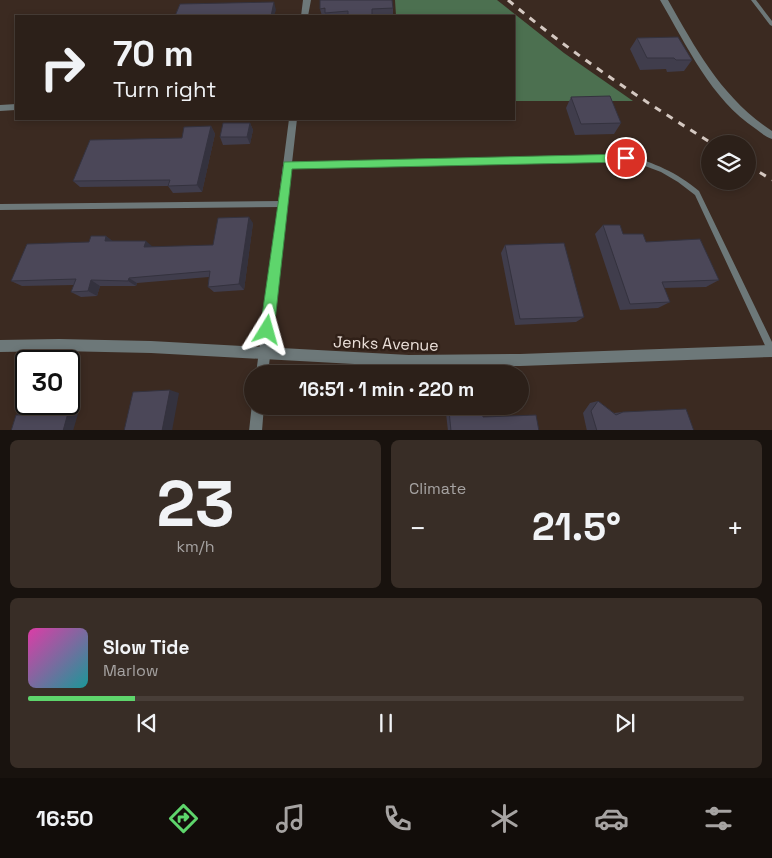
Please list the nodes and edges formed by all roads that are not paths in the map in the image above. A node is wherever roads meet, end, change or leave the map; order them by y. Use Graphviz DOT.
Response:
graph roads {
  1 [pos="307,0"];
  2 [pos="664,0"];
  3 [pos="753,0"];
  4 [pos="305,15"];
  5 [pos="772,24"];
  6 [pos="15,107"];
  7 [pos="0,108"];
  8 [pos="293,120"];
  9 [pos="772,136"];
  10 [pos="287,165"];
  11 [pos="284,204"];
  12 [pos="0,207"];
  13 [pos="0,346"];
  14 [pos="772,351"];
  15 [pos="264,354"];
  16 [pos="263,365"];
  17 [pos="257,415"];
  18 [pos="256,430"];
  1 -- 4 [label="street"];
  2 -- 9 [label="street"];
  3 -- 5 [label="lane"];
  6 -- 7 [label="street"];
  8 -- 10 [label="street"];
  10 -- 11 [label="street"];
  10 -- 14 [label="lane"];
  11 -- 12 [label="lane"];
  11 -- 15 [label="street"];
  13 -- 15 [label="street, Jenks Avenue"];
  14 -- 15 [label="street, Jenks Avenue"];
  15 -- 16 [label="street"];
  17 -- 18 [label="street"];
}
